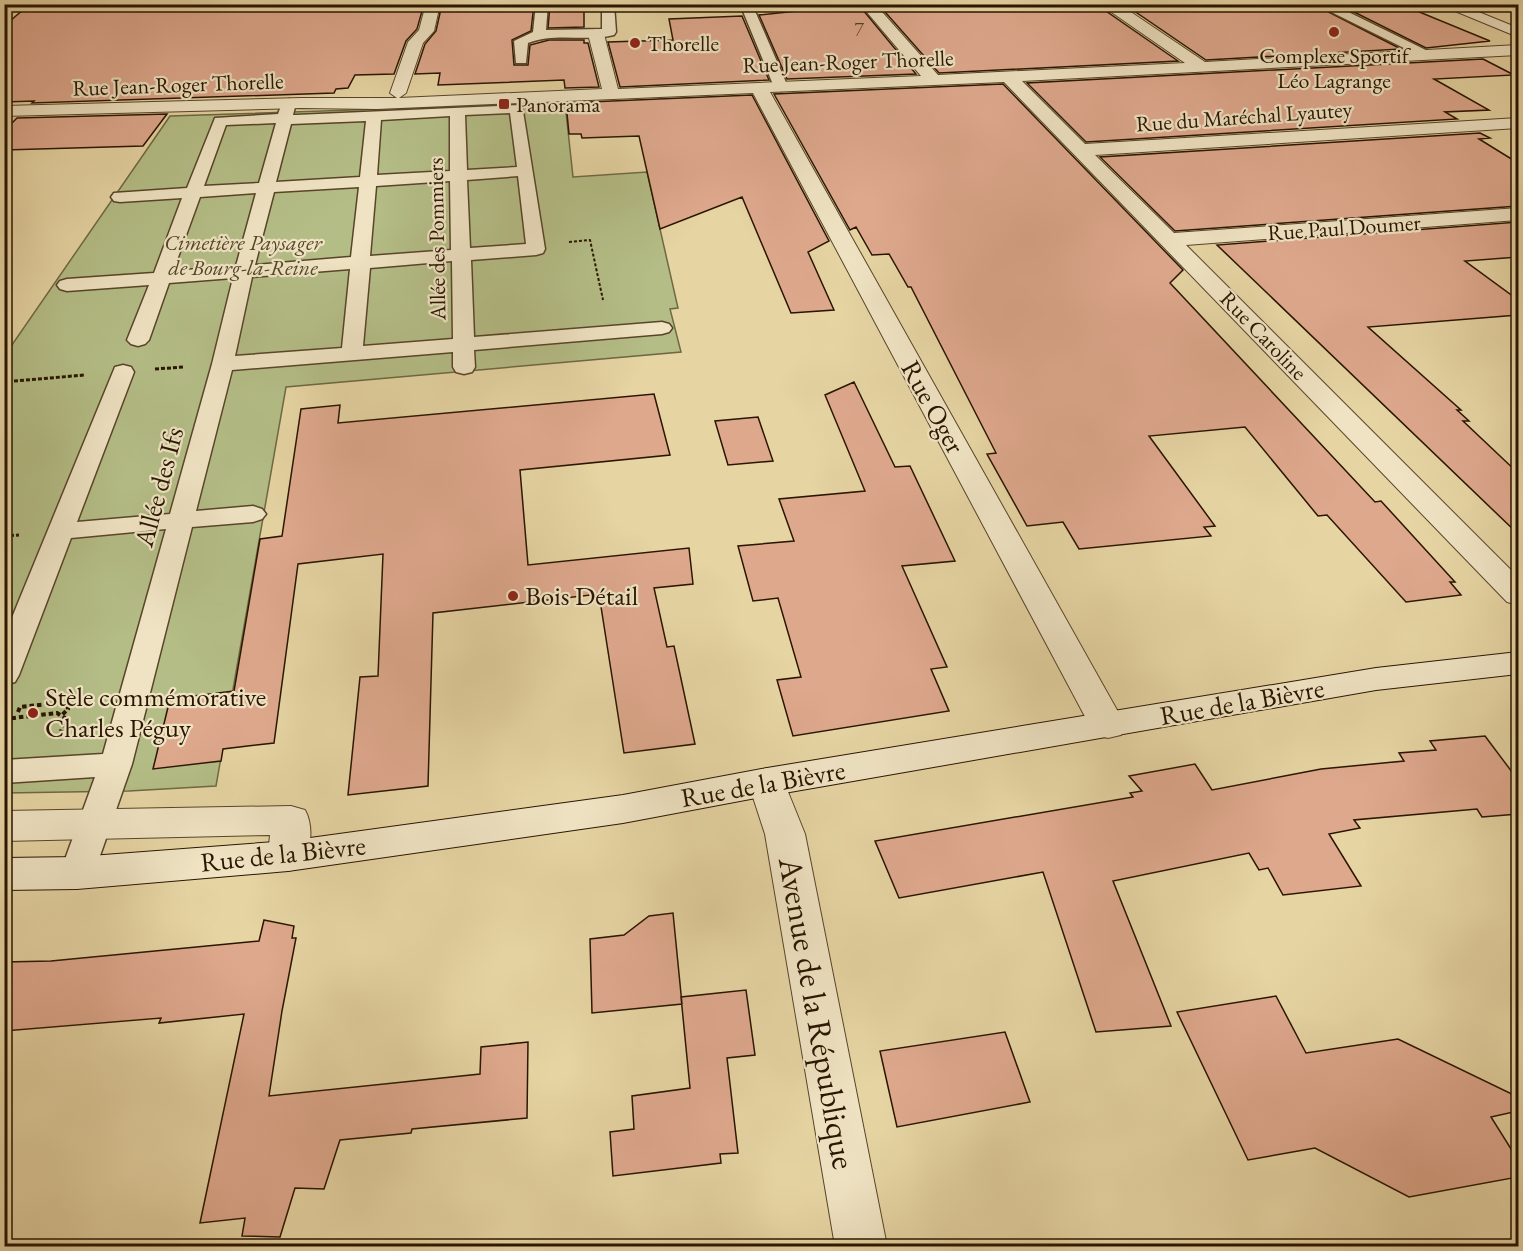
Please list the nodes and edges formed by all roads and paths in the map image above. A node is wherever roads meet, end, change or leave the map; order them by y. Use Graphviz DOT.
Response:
graph roads {
  1 [pos="433,4"];
  2 [pos="542,4"];
  3 [pos="608,4"];
  4 [pos="746,4"];
  5 [pos="867,4"];
  6 [pos="1321,4"];
  7 [pos="1445,4"];
  8 [pos="1112,6"];
  9 [pos="1518,33"];
  10 [pos="539,34"];
  11 [pos="596,34"];
  12 [pos="1518,50"];
  13 [pos="1428,55"];
  14 [pos="521,60"];
  15 [pos="1196,62"];
  16 [pos="1008,77"];
  17 [pos="933,80"];
  18 [pos="770,87"];
  19 [pos="398,93"];
  20 [pos="611,93"];
  21 [pos="353,103"];
  22 [pos="452,105"];
  23 [pos="4,111"];
  24 [pos="286,112"];
  25 [pos="374,116"];
  26 [pos="1518,123"];
  27 [pos="1080,150"];
  28 [pos="525,171"];
  29 [pos="459,175"];
  30 [pos="368,181"];
  31 [pos="266,188"];
  32 [pos="193,192"];
  33 [pos="120,197"];
  34 [pos="1518,214"];
  35 [pos="1170,240"];
  36 [pos="536,246"];
  37 [pos="461,255"];
  38 [pos="360,262"];
  39 [pos="244,271"];
  40 [pos="162,277"];
  41 [pos="67,285"];
  42 [pos="662,328"];
  43 [pos="609,332"];
  44 [pos="138,340"];
  45 [pos="463,344"];
  46 [pos="352,353"];
  47 [pos="223,364"];
  48 [pos="464,367"];
  49 [pos="123,372"];
  50 [pos="253,514"];
  51 [pos="181,520"];
  52 [pos="61,531"];
  53 [pos="1518,595"];
  54 [pos="1518,663"];
  55 [pos="4,675"];
  56 [pos="20,707"];
  57 [pos="61,716"];
  58 [pos="1108,726"];
  59 [pos="116,764"];
  60 [pos="4,772"];
  61 [pos="768,782"];
  62 [pos="94,824"];
  63 [pos="4,826"];
  64 [pos="290,838"];
  65 [pos="77,873"];
  66 [pos="4,874"];
  67 [pos="861,1246"];
  1 -- 19 [label="street"];
  2 -- 10 [label="lane"];
  3 -- 11 [label="lane"];
  4 -- 18 [label="lane"];
  5 -- 17 [label="street"];
  6 -- 13 [label="lane"];
  7 -- 9 [label="street"];
  8 -- 15 [label="street"];
  10 -- 11 [label="lane"];
  10 -- 14 [label="lane"];
  11 -- 20 [label="street"];
  12 -- 13 [label="street, Rue Jean-Roger Thorelle"];
  13 -- 15 [label="street, Rue Jean-Roger Thorelle"];
  15 -- 16 [label="street, Rue Jean-Roger Thorelle"];
  16 -- 17 [label="street, Rue Jean-Roger Thorelle"];
  16 -- 27 [label="street, Rue Caroline"];
  17 -- 18 [label="street, Rue Jean-Roger Thorelle"];
  18 -- 20 [label="street, Rue Jean-Roger Thorelle"];
  18 -- 58 [label="street, Rue Oger"];
  19 -- 21 [label="street, Rue Jean-Roger Thorelle"];
  19 -- 22 [label="street"];
  20 -- 22 [label="street, Rue Jean-Roger Thorelle"];
  21 -- 22 [label="street, Rue Jean-Roger Thorelle"];
  21 -- 24 [label="street, Rue Jean-Roger Thorelle"];
  22 -- 25 [label="lane"];
  22 -- 28 [label="lane"];
  22 -- 29 [label="lane, Allée des Pommiers"];
  23 -- 24 [label="street, Rue Jean-Roger Thorelle"];
  24 -- 25 [label="lane"];
  24 -- 31 [label="lane, Allée des Ifs"];
  24 -- 32 [label="lane"];
  25 -- 30 [label="lane"];
  26 -- 27 [label="street, Rue du Maréchal Lyautey"];
  27 -- 35 [label="street, Rue Caroline"];
  28 -- 29 [label="lane"];
  28 -- 36 [label="lane"];
  29 -- 30 [label="lane"];
  29 -- 37 [label="lane, Allée des Pommiers"];
  30 -- 31 [label="lane"];
  30 -- 38 [label="lane"];
  31 -- 32 [label="lane"];
  31 -- 39 [label="lane, Allée des Ifs"];
  32 -- 33 [label="lane"];
  32 -- 40 [label="lane"];
  34 -- 35 [label="street, Rue Paul Doumer"];
  35 -- 53 [label="street, Rue Caroline"];
  36 -- 37 [label="lane"];
  36 -- 43 [label="path"];
  37 -- 38 [label="lane"];
  37 -- 45 [label="lane, Allée des Pommiers"];
  38 -- 39 [label="lane"];
  38 -- 46 [label="lane"];
  39 -- 40 [label="lane"];
  39 -- 47 [label="lane, Allée des Ifs"];
  40 -- 41 [label="lane"];
  40 -- 44 [label="lane"];
  42 -- 43 [label="lane"];
  43 -- 45 [label="lane"];
  45 -- 46 [label="lane"];
  45 -- 48 [label="lane, Allée des Pommiers"];
  46 -- 47 [label="lane"];
  47 -- 51 [label="lane, Allée des Ifs"];
  49 -- 52 [label="lane"];
  50 -- 51 [label="lane"];
  51 -- 52 [label="lane"];
  51 -- 59 [label="lane, Allée des Ifs"];
  52 -- 55 [label="lane"];
  54 -- 58 [label="street, Rue de la Bièvre"];
  56 -- 57 [label="path"];
  58 -- 61 [label="street, Rue de la Bièvre"];
  59 -- 60 [label="lane"];
  59 -- 62 [label="lane, Allée des Ifs"];
  61 -- 64 [label="street, Rue de la Bièvre"];
  61 -- 67 [label="street, Avenue de la République"];
  62 -- 63 [label="street"];
  62 -- 64 [label="street"];
  62 -- 65 [label="lane, Allée des Ifs"];
  64 -- 65 [label="street, Rue de la Bièvre"];
  65 -- 66 [label="street, Rue de la Bièvre"];
}
